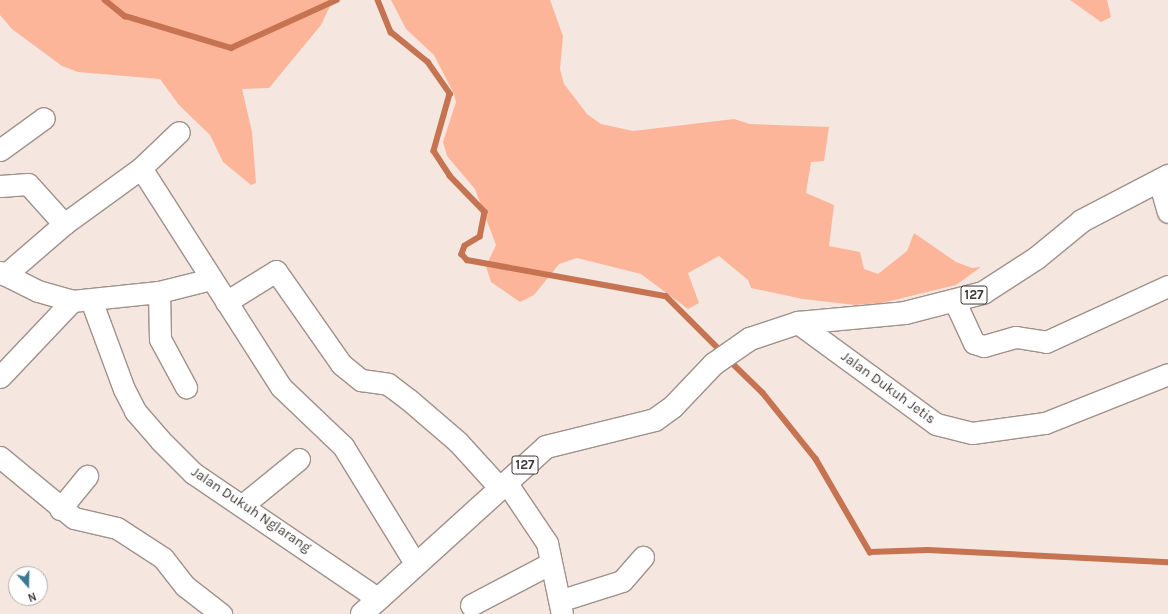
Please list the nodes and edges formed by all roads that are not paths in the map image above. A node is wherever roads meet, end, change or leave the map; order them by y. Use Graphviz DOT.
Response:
graph roads {
  1 [pos="44,118"];
  2 [pos="178,132"];
  3 [pos="0,150"];
  4 [pos="141,168"];
  5 [pos="1164,178"];
  6 [pos="0,186"];
  7 [pos="1168,212"];
  8 [pos="64,224"];
  9 [pos="3,274"];
  10 [pos="212,279"];
  11 [pos="1168,286"];
  12 [pos="159,292"];
  13 [pos="82,300"];
  14 [pos="226,302"];
  15 [pos="955,302"];
  16 [pos="798,323"];
  17 [pos="1168,374"];
  18 [pos="0,377"];
  19 [pos="186,387"];
  20 [pos="0,457"];
  21 [pos="299,459"];
  22 [pos="87,476"];
  23 [pos="503,484"];
  24 [pos="244,504"];
  25 [pos="60,509"];
  26 [pos="643,557"];
  27 [pos="415,562"];
  28 [pos="549,564"];
  29 [pos="377,598"];
  30 [pos="471,605"];
  31 [pos="562,607"];
  32 [pos="221,614"];
  33 [pos="362,614"];
  1 -- 3 [label="street"];
  2 -- 4 [label="street"];
  4 -- 8 [label="street"];
  4 -- 10 [label="street"];
  5 -- 7 [label="street"];
  5 -- 15 [label="main road, 127"];
  6 -- 8 [label="street"];
  8 -- 9 [label="street"];
  9 -- 13 [label="street"];
  10 -- 12 [label="street"];
  10 -- 14 [label="street"];
  11 -- 15 [label="street"];
  12 -- 13 [label="street"];
  12 -- 19 [label="street"];
  13 -- 18 [label="street"];
  13 -- 24 [label="street, Jalan Dukuh Nglarang"];
  14 -- 23 [label="street"];
  14 -- 27 [label="street"];
  15 -- 16 [label="main road, 127"];
  16 -- 17 [label="street, Jalan Dukuh Jetis"];
  16 -- 23 [label="main road, 127"];
  20 -- 25 [label="street"];
  21 -- 24 [label="street"];
  22 -- 25 [label="street"];
  23 -- 27 [label="main road, 127"];
  23 -- 28 [label="street"];
  24 -- 29 [label="street, Jalan Dukuh Nglarang"];
  25 -- 32 [label="street"];
  26 -- 31 [label="street"];
  27 -- 29 [label="main road, 127"];
  28 -- 30 [label="street"];
  28 -- 31 [label="street"];
  29 -- 33 [label="main road, 127"];
}
